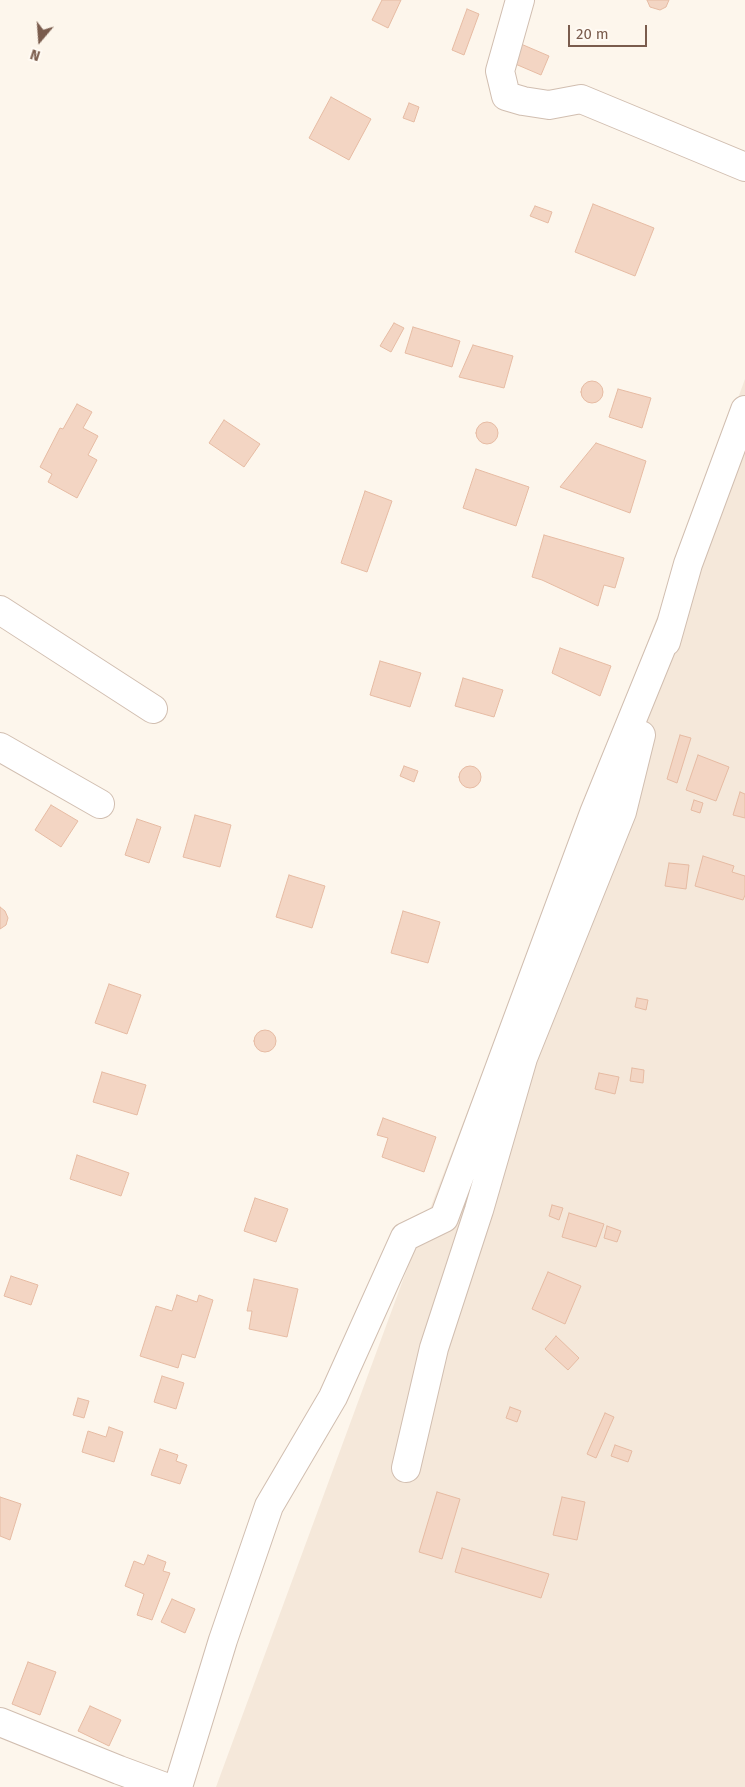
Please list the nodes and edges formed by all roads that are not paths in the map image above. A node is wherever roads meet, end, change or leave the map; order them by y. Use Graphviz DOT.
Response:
graph roads {
  1 [pos="520,0"];
  2 [pos="745,167"];
  3 [pos="745,410"];
  4 [pos="0,610"];
  5 [pos="671,624"];
  6 [pos="153,709"];
  7 [pos="0,747"];
  8 [pos="100,804"];
  9 [pos="406,1468"];
  10 [pos="0,1722"];
  11 [pos="165,1787"];
  12 [pos="178,1787"];
  1 -- 2 [label="street"];
  3 -- 5 [label="street"];
  4 -- 6 [label="street"];
  5 -- 9 [label="street"];
  5 -- 12 [label="street"];
  7 -- 8 [label="street"];
  10 -- 11 [label="street"];
}
